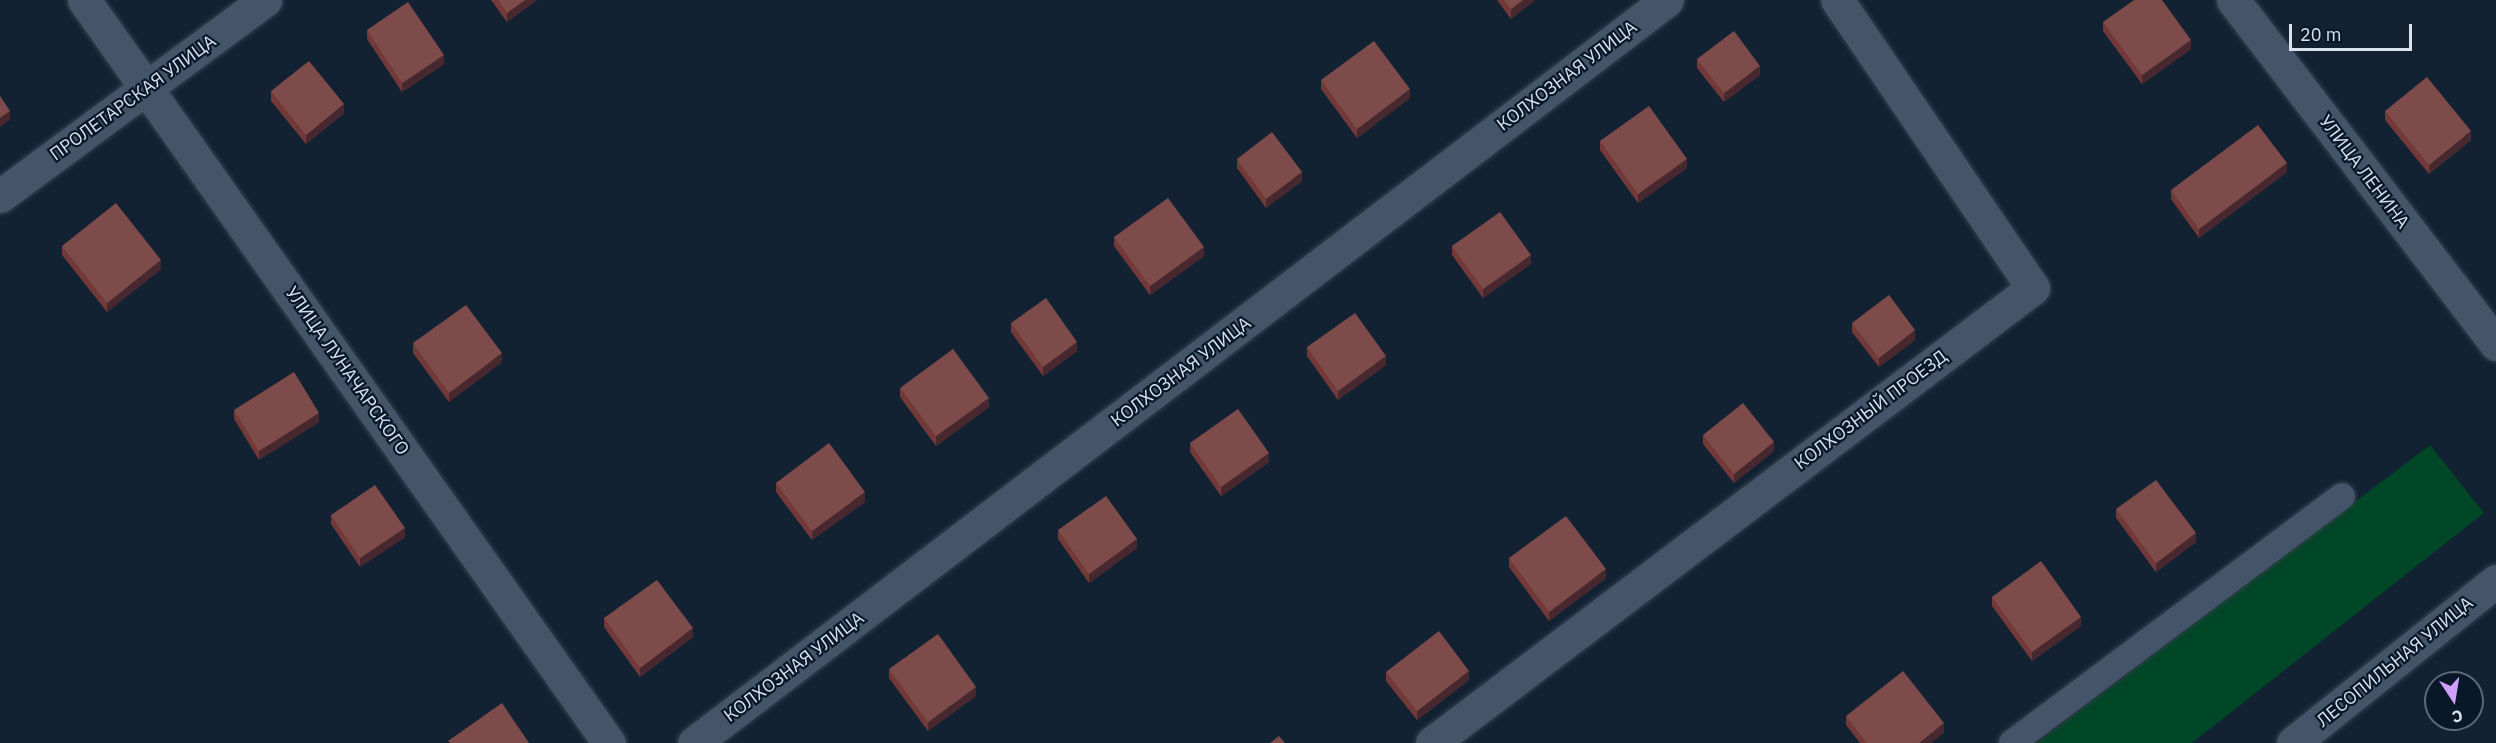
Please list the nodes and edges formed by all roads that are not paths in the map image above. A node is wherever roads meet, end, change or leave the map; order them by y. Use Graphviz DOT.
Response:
graph roads {
  1 [pos="84,0"];
  2 [pos="266,0"];
  3 [pos="1667,0"];
  4 [pos="1837,0"];
  5 [pos="2233,0"];
  6 [pos="146,87"];
  7 [pos="0,196"];
  8 [pos="2496,344"];
  9 [pos="2342,496"];
  10 [pos="2496,581"];
  11 [pos="609,743"];
  12 [pos="694,743"];
  13 [pos="1432,743"];
  14 [pos="2012,743"];
  15 [pos="2293,743"];
  1 -- 6 [label="street, УЛИЦА ЛУНАЧАРСКОГО"];
  2 -- 6 [label="street, ПРОЛЕТАРСКАЯ УЛИЦА"];
  3 -- 12 [label="street, КОЛХОЗНАЯ УЛИЦА"];
  4 -- 13 [label="street, КОЛХОЗНЫЙ ПРОЕЗД"];
  5 -- 8 [label="street, УЛИЦА ЛЕНИНА"];
  6 -- 7 [label="street, ПРОЛЕТАРСКАЯ УЛИЦА"];
  6 -- 11 [label="street, УЛИЦА ЛУНАЧАРСКОГО"];
  9 -- 14 [label="lane"];
  10 -- 15 [label="street, ЛЕСОПИЛЬНАЯ УЛИЦА"];
}
